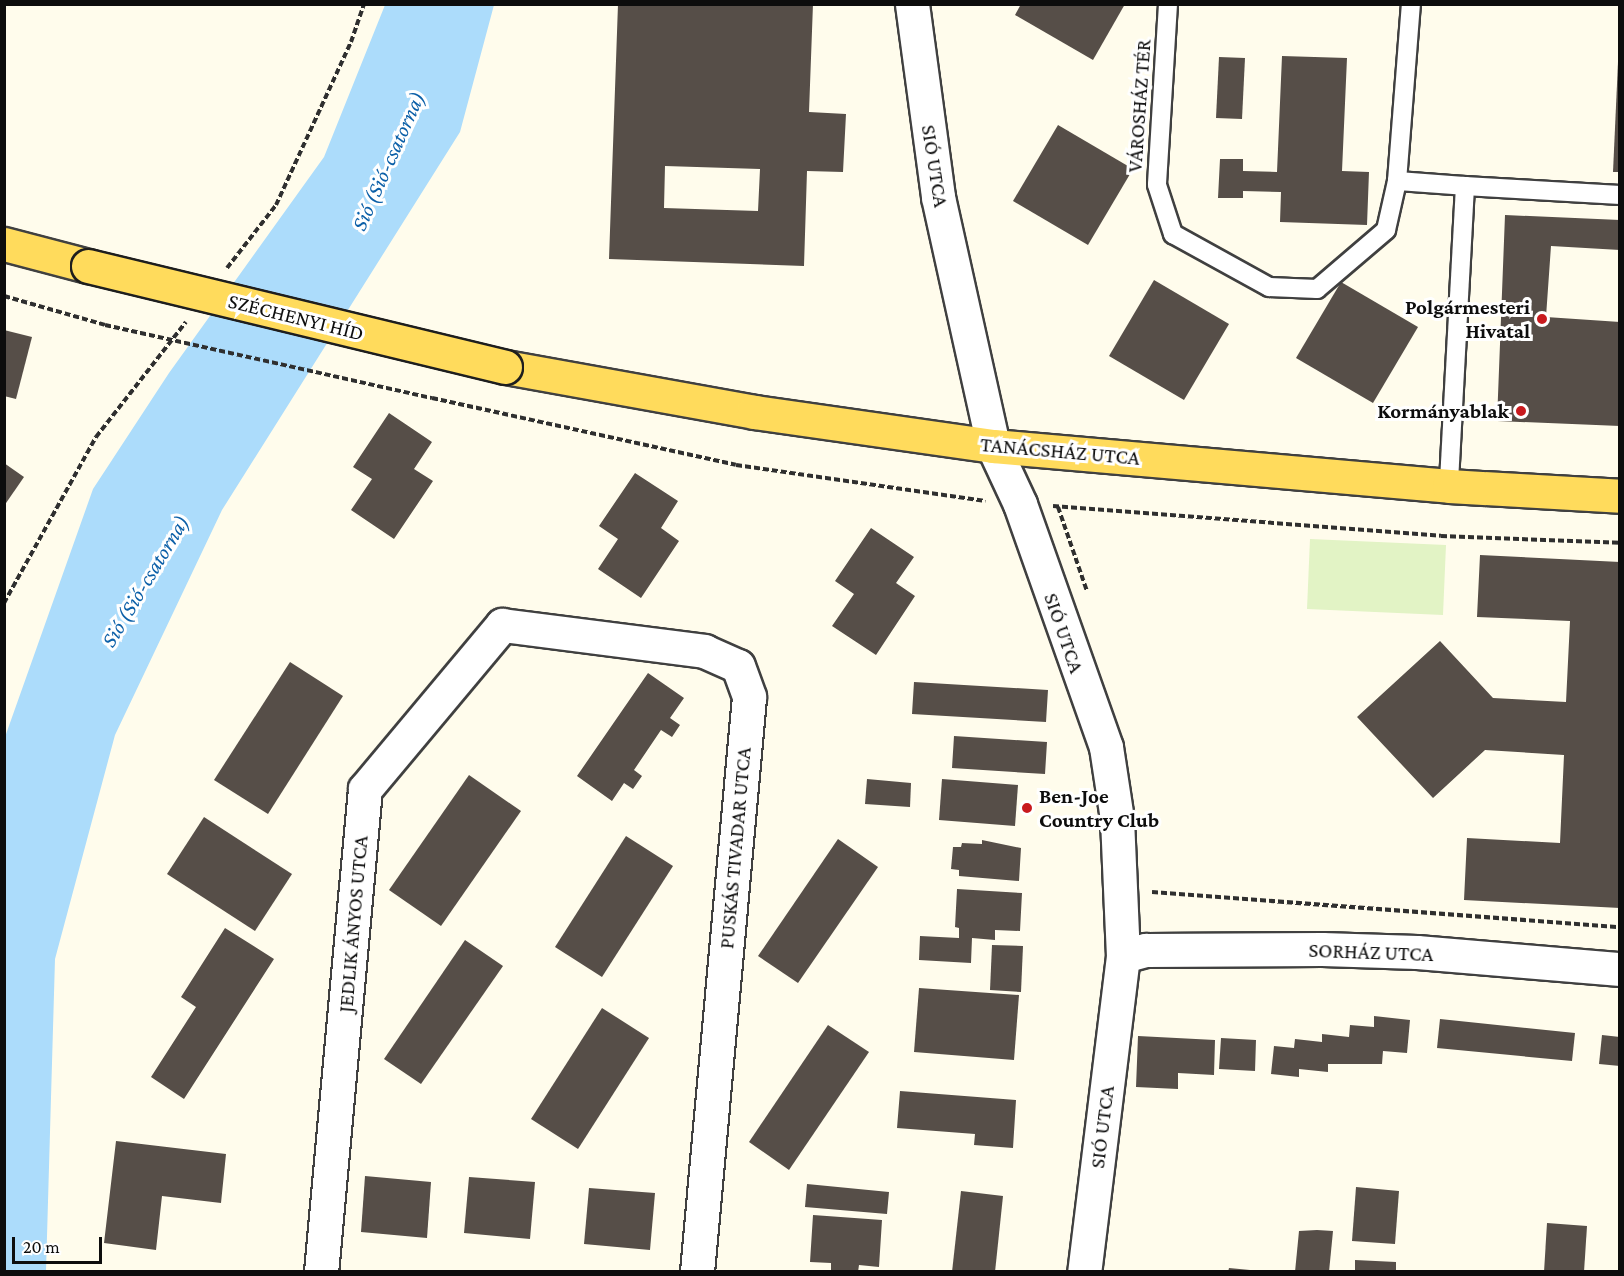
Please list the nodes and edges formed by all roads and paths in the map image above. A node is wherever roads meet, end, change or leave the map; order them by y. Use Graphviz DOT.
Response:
graph roads {
  1 [pos="912,4"];
  2 [pos="1168,4"];
  3 [pos="1411,4"];
  4 [pos="1397,181"];
  5 [pos="1465,186"];
  6 [pos="1620,195"];
  7 [pos="4,244"];
  8 [pos="4,296"];
  9 [pos="505,367"];
  10 [pos="432,398"];
  11 [pos="993,446"];
  12 [pos="1449,486"];
  13 [pos="1620,496"];
  14 [pos="1058,507"];
  15 [pos="1091,601"];
  16 [pos="502,625"];
  17 [pos="1145,892"];
  18 [pos="1620,927"];
  19 [pos="1123,956"];
  20 [pos="1620,969"];
  21 [pos="321,1272"];
  22 [pos="697,1272"];
  23 [pos="1084,1272"];
  1 -- 11 [label="street, SIÓ UTCA"];
  2 -- 4 [label="lane, VÁROSHÁZ TÉR"];
  3 -- 4 [label="lane, VÁROSHÁZ TÉR"];
  4 -- 5 [label="lane"];
  5 -- 6 [label="lane"];
  5 -- 12 [label="lane"];
  7 -- 9 [label="main road, SZÉCHENYI HÍD, bridge"];
  8 -- 10 [label="path, bridge"];
  9 -- 11 [label="main road, TANÁCSHÁZ UTCA"];
  11 -- 12 [label="main road, TANÁCSHÁZ UTCA"];
  11 -- 19 [label="street, SIÓ UTCA"];
  12 -- 13 [label="main road, TANÁCSHÁZ UTCA"];
  14 -- 15 [label="path"];
  16 -- 21 [label="street, JEDLIK ÁNYOS UTCA"];
  16 -- 22 [label="street, PUSKÁS TIVADAR UTCA"];
  17 -- 18 [label="path"];
  19 -- 20 [label="street, SORHÁZ UTCA"];
  19 -- 23 [label="street, SIÓ UTCA"];
}
